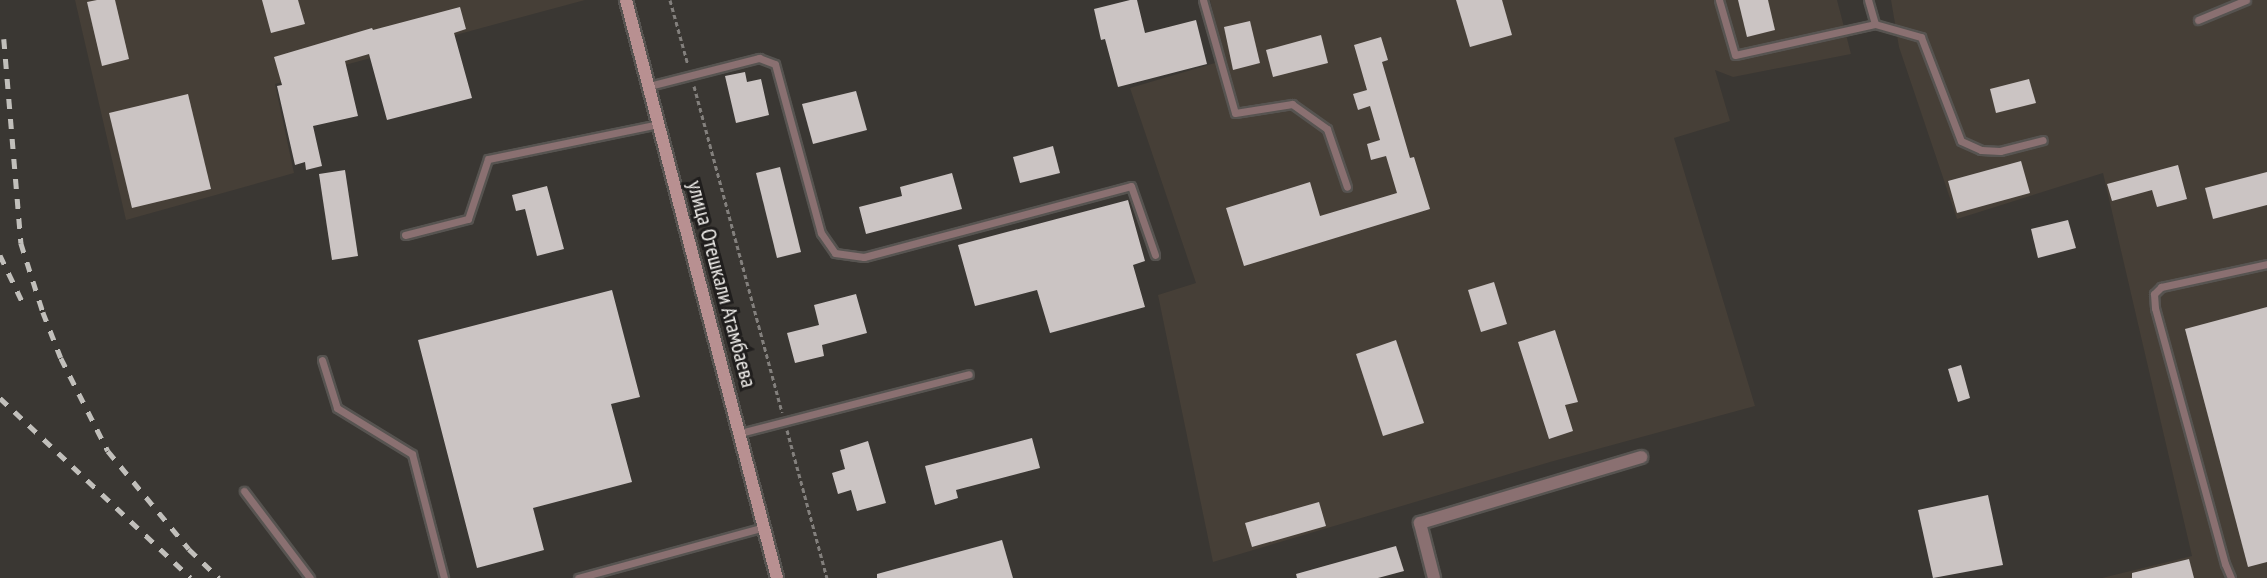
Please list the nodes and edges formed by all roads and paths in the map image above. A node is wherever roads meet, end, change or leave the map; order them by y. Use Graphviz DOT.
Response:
graph roads {
  1 [pos="627,0"];
  2 [pos="670,0"];
  3 [pos="1203,0"];
  4 [pos="1719,0"];
  5 [pos="1868,0"];
  6 [pos="2246,0"];
  7 [pos="2198,20"];
  8 [pos="1875,24"];
  9 [pos="691,75"];
  10 [pos="649,86"];
  11 [pos="658,124"];
  12 [pos="2043,140"];
  13 [pos="1347,187"];
  14 [pos="405,236"];
  15 [pos="1155,255"];
  16 [pos="2267,264"];
  17 [pos="322,360"];
  18 [pos="969,374"];
  19 [pos="784,421"];
  20 [pos="740,433"];
  21 [pos="1641,457"];
  22 [pos="244,491"];
  23 [pos="765,527"];
  24 [pos="310,578"];
  25 [pos="444,578"];
  26 [pos="578,578"];
  27 [pos="777,578"];
  28 [pos="827,578"];
  29 [pos="1434,578"];
  30 [pos="2231,578"];
  1 -- 10 [label="street, улица Отешкали Атамбаева"];
  2 -- 9 [label="path"];
  3 -- 13 [label="lane"];
  4 -- 8 [label="lane"];
  5 -- 8 [label="lane"];
  6 -- 7 [label="lane"];
  8 -- 12 [label="lane"];
  9 -- 10 [label="lane"];
  9 -- 15 [label="lane"];
  9 -- 19 [label="path"];
  10 -- 11 [label="street, улица Отешкали Атамбаева"];
  11 -- 14 [label="lane"];
  11 -- 20 [label="street, улица Отешкали Атамбаева"];
  16 -- 30 [label="lane"];
  17 -- 25 [label="lane"];
  18 -- 19 [label="lane"];
  19 -- 20 [label="lane"];
  19 -- 28 [label="path"];
  20 -- 23 [label="street, улица Отешкали Атамбаева"];
  21 -- 29 [label="street"];
  22 -- 24 [label="lane"];
  23 -- 26 [label="lane"];
  23 -- 27 [label="street, улица Отешкали Атамбаева"];
}
